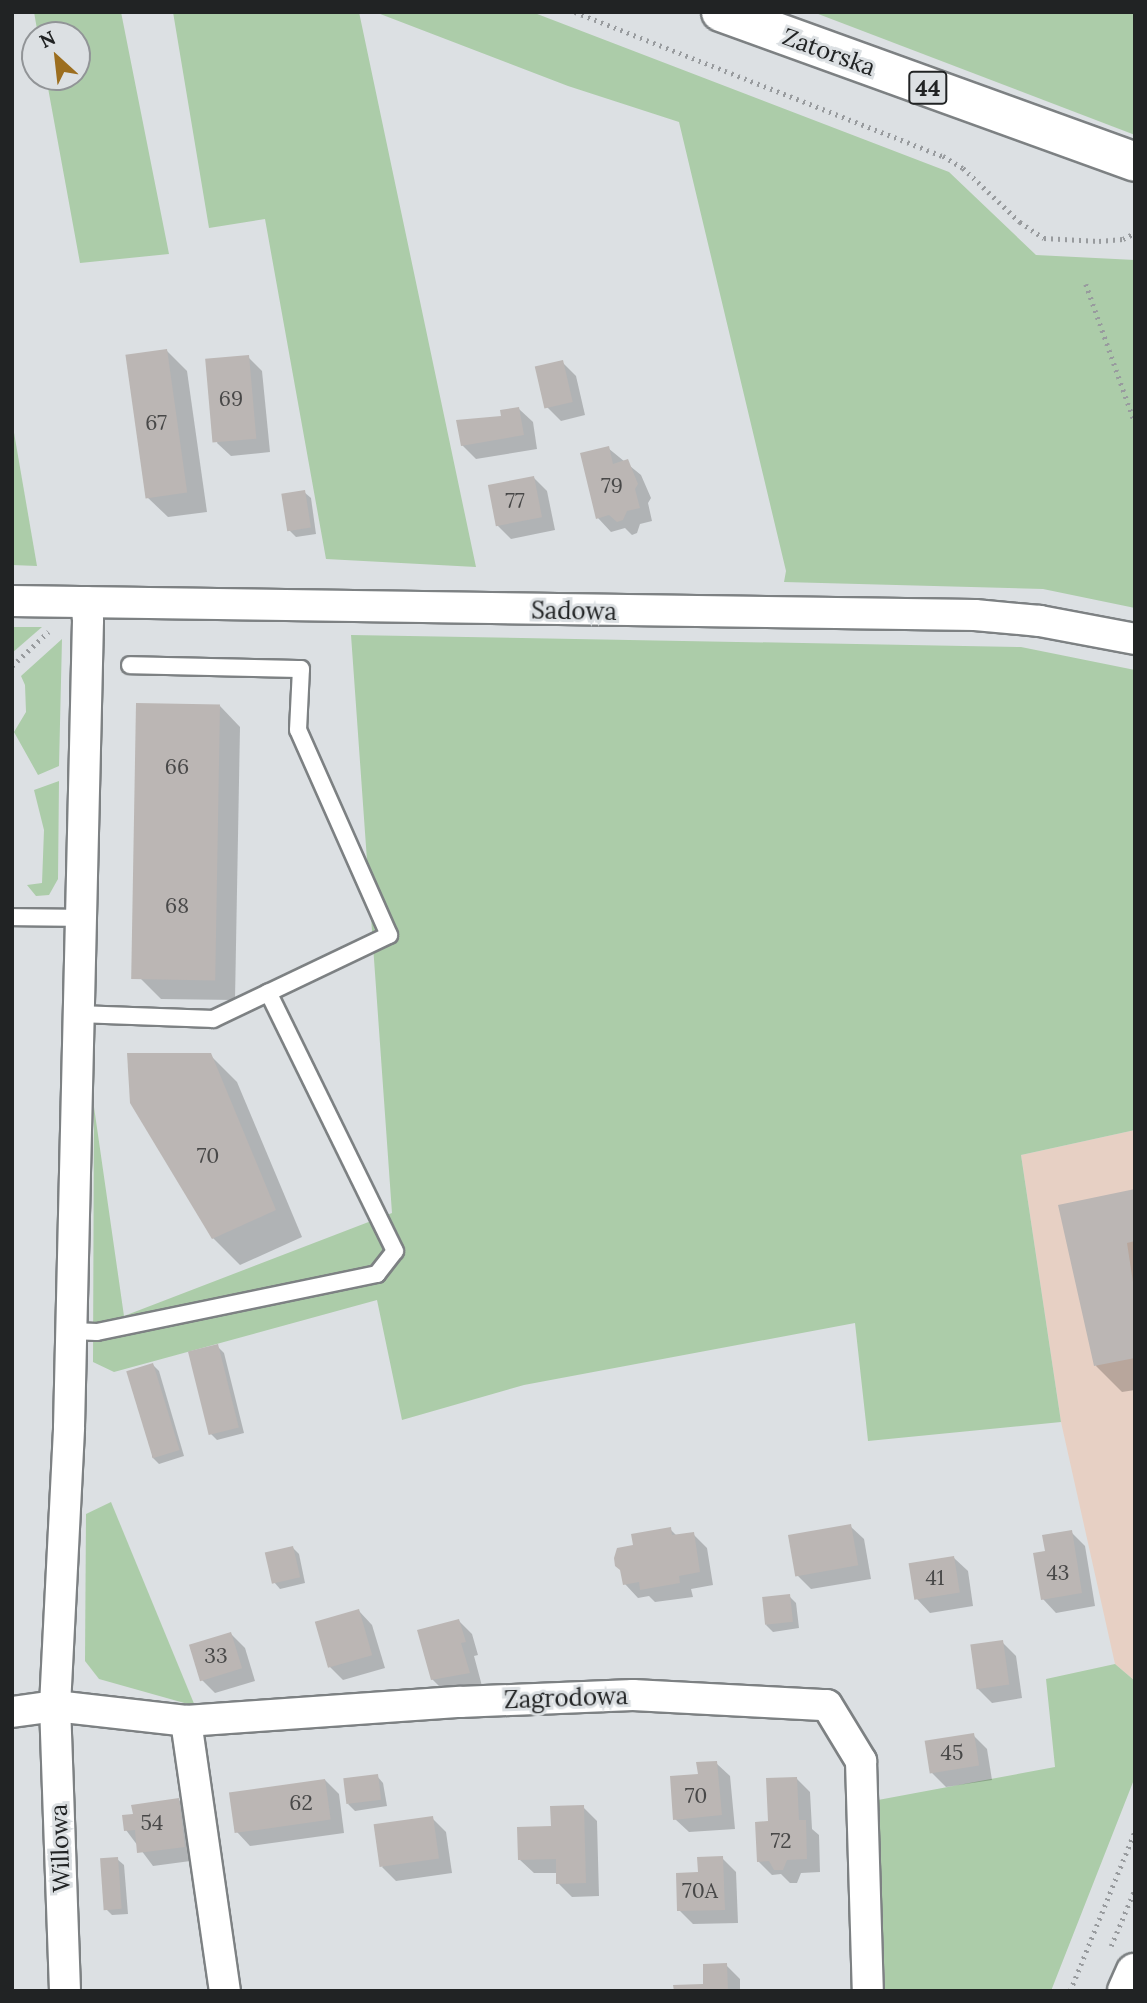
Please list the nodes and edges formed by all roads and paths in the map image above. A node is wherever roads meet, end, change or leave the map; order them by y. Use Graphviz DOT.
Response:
graph roads {
  1 [pos="575,12"];
  2 [pos="721,12"];
  3 [pos="1135,162"];
  4 [pos="1135,233"];
  5 [pos="1086,284"];
  6 [pos="1135,423"];
  7 [pos="12,601"];
  8 [pos="86,602"];
  9 [pos="51,629"];
  10 [pos="1135,639"];
  11 [pos="130,665"];
  12 [pos="12,666"];
  13 [pos="12,917"];
  14 [pos="81,918"];
  15 [pos="268,992"];
  16 [pos="79,1014"];
  17 [pos="71,1331"];
  18 [pos="55,1706"];
  19 [pos="12,1712"];
  20 [pos="186,1721"];
  21 [pos="1135,1830"];
  22 [pos="1135,1889"];
  23 [pos="1122,1963"];
  24 [pos="65,1991"];
  25 [pos="225,1991"];
  26 [pos="868,1991"];
  27 [pos="1070,1991"];
  28 [pos="1128,1991"];
  1 -- 4 [label="path"];
  2 -- 3 [label="main road, Zatorska / 44"];
  5 -- 6 [label="path"];
  7 -- 8 [label="street, Sadowa"];
  8 -- 10 [label="street, Sadowa"];
  8 -- 14 [label="street, Willowa"];
  9 -- 12 [label="path"];
  11 -- 15 [label="lane"];
  13 -- 14 [label="lane"];
  14 -- 16 [label="street, Willowa"];
  15 -- 16 [label="lane"];
  15 -- 17 [label="lane"];
  16 -- 17 [label="street, Willowa"];
  17 -- 18 [label="street, Willowa"];
  18 -- 19 [label="street, Zagrodowa"];
  18 -- 20 [label="street, Zagrodowa"];
  18 -- 24 [label="street, Willowa"];
  20 -- 25 [label="street"];
  20 -- 26 [label="street, Zagrodowa"];
  21 -- 27 [label="path"];
  22 -- 23 [label="path"];
  23 -- 28 [label="main road"];
}
